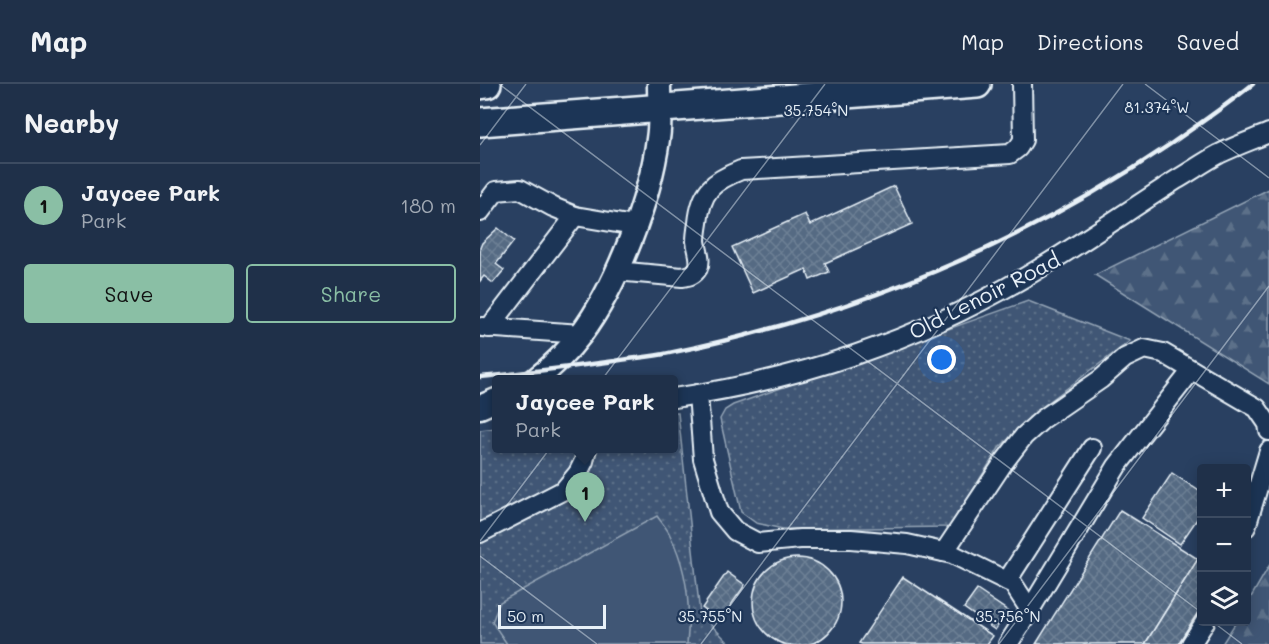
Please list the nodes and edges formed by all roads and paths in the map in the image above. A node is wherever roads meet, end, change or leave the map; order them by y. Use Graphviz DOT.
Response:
graph roads {
  1 [pos="487,84"];
  2 [pos="977,84"];
  3 [pos="1022,84"];
  4 [pos="480,85"];
  5 [pos="659,96"];
  6 [pos="480,122"];
  7 [pos="1269,133"];
  8 [pos="486,192"];
  9 [pos="480,212"];
  10 [pos="575,216"];
  11 [pos="634,226"];
  12 [pos="616,271"];
  13 [pos="485,328"];
  14 [pos="581,334"];
  15 [pos="1192,370"];
  16 [pos="541,375"];
  17 [pos="698,394"];
  18 [pos="678,397"];
  19 [pos="1269,431"];
  20 [pos="1092,448"];
  21 [pos="1269,451"];
  22 [pos="586,453"];
  23 [pos="1249,518"];
  24 [pos="480,533"];
  25 [pos="944,552"];
  26 [pos="1007,581"];
  27 [pos="1030,610"];
  28 [pos="1202,626"];
  29 [pos="1008,644"];
  30 [pos="1191,644"];
  1 -- 4 [label="highway"];
  2 -- 5 [label="highway"];
  3 -- 12 [label="street"];
  5 -- 6 [label="highway"];
  5 -- 11 [label="main road"];
  7 -- 17 [label="street, Old Lenoir Road"];
  8 -- 9 [label="street"];
  8 -- 10 [label="street"];
  10 -- 11 [label="street"];
  10 -- 13 [label="street"];
  11 -- 12 [label="main road"];
  12 -- 14 [label="main road"];
  13 -- 14 [label="street"];
  14 -- 16 [label="main road"];
  15 -- 19 [label="street"];
  15 -- 25 [label="street"];
  15 -- 27 [label="street"];
  17 -- 18 [label="street, Old Lenoir Road"];
  17 -- 25 [label="street"];
  20 -- 26 [label="street"];
  21 -- 23 [label="street"];
  22 -- 24 [label="street"];
  25 -- 26 [label="street"];
  26 -- 27 [label="street"];
  27 -- 29 [label="street"];
  28 -- 30 [label="street"];
}
